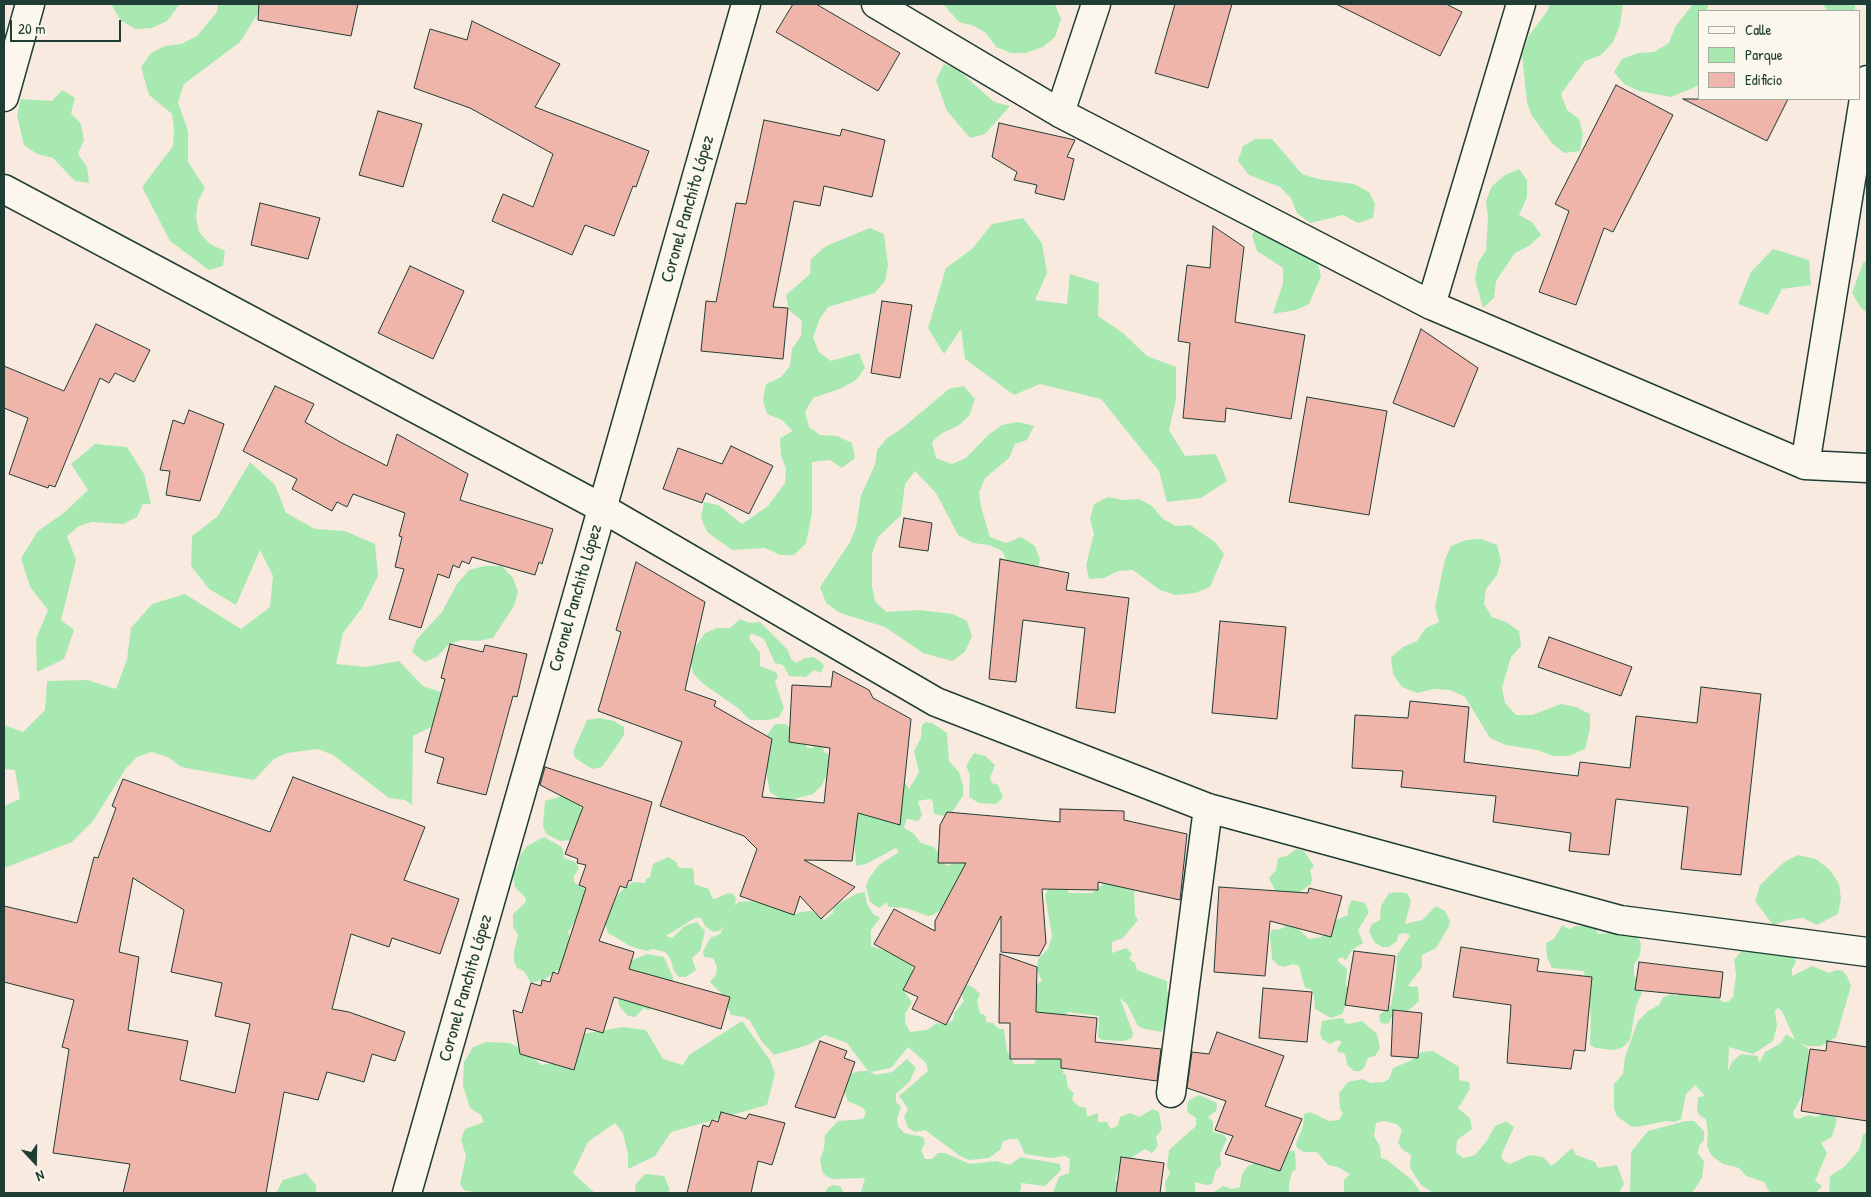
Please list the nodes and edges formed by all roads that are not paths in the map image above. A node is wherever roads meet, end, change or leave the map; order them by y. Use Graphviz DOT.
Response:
graph roads {
  1 [pos="30,4"];
  2 [pos="746,4"];
  3 [pos="876,4"];
  4 [pos="1096,4"];
  5 [pos="1521,4"];
  6 [pos="1867,80"];
  7 [pos="4,97"];
  8 [pos="1060,113"];
  9 [pos="4,189"];
  10 [pos="1431,306"];
  11 [pos="1805,465"];
  12 [pos="1867,468"];
  13 [pos="602,508"];
  14 [pos="1208,808"];
  15 [pos="1867,952"];
  16 [pos="1171,1093"];
  17 [pos="407,1193"];
  1 -- 7 [label="street"];
  2 -- 13 [label="street, Coronel Panchito López"];
  3 -- 8 [label="street"];
  4 -- 8 [label="street"];
  5 -- 10 [label="street"];
  6 -- 11 [label="street"];
  8 -- 10 [label="street"];
  9 -- 13 [label="street"];
  10 -- 11 [label="street"];
  11 -- 12 [label="street"];
  13 -- 14 [label="street"];
  13 -- 17 [label="street, Coronel Panchito López"];
  14 -- 15 [label="street"];
  14 -- 16 [label="street"];
}
